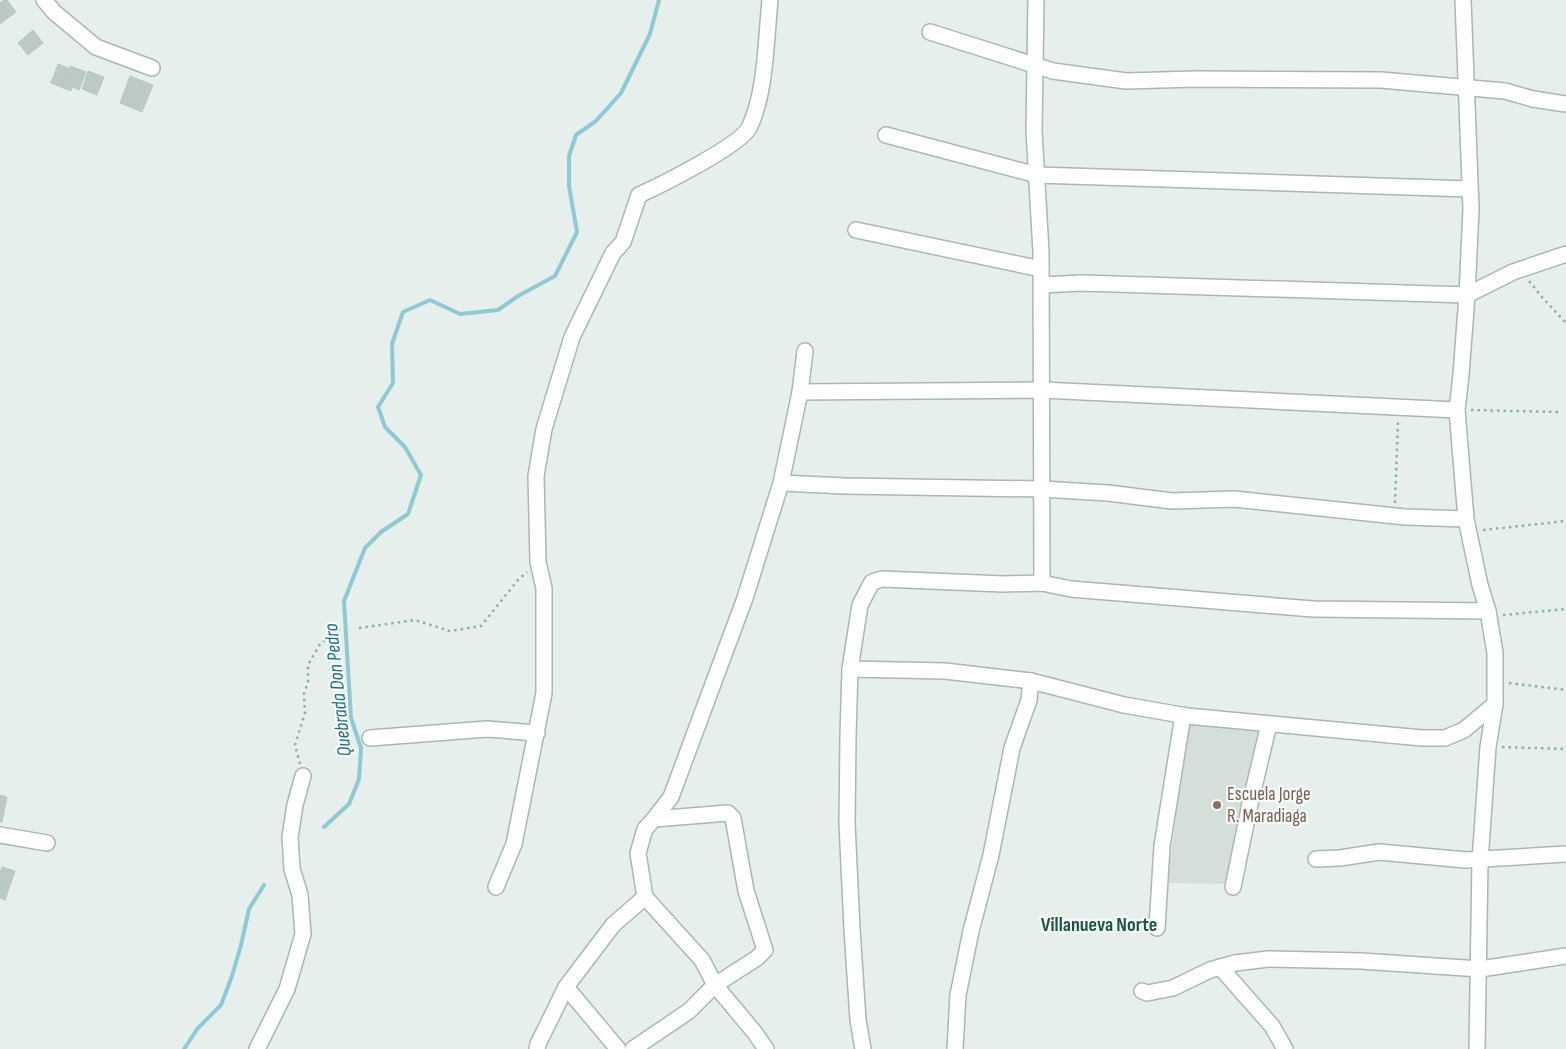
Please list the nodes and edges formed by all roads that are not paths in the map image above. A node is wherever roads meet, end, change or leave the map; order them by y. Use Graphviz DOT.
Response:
graph roads {
  1 [pos="44,0"];
  2 [pos="770,0"];
  3 [pos="1036,0"];
  4 [pos="1463,0"];
  5 [pos="930,32"];
  6 [pos="1036,65"];
  7 [pos="152,68"];
  8 [pos="1466,87"];
  9 [pos="1566,104"];
  10 [pos="886,135"];
  11 [pos="1037,175"];
  12 [pos="1470,189"];
  13 [pos="856,230"];
  14 [pos="1566,254"];
  15 [pos="1041,269"];
  16 [pos="1041,285"];
  17 [pos="1467,295"];
  18 [pos="805,351"];
  19 [pos="1042,390"];
  20 [pos="800,392"];
  21 [pos="1457,410"];
  22 [pos="781,483"];
  23 [pos="1042,489"];
  24 [pos="1468,525"];
  25 [pos="1042,583"];
  26 [pos="1488,614"];
  27 [pos="850,670"];
  28 [pos="1030,681"];
  29 [pos="1495,704"];
  30 [pos="1183,715"];
  31 [pos="1269,724"];
  32 [pos="537,733"];
  33 [pos="370,738"];
  34 [pos="303,776"];
  35 [pos="654,820"];
  36 [pos="0,835"];
  37 [pos="47,843"];
  38 [pos="1566,854"];
  39 [pos="1316,858"];
  40 [pos="1480,860"];
  41 [pos="496,887"];
  42 [pos="1234,887"];
  43 [pos="645,897"];
  44 [pos="1157,928"];
  45 [pos="1566,956"];
  46 [pos="1220,967"];
  47 [pos="1480,969"];
  48 [pos="715,985"];
  49 [pos="566,987"];
  50 [pos="1142,991"];
  51 [pos="257,1049"];
  52 [pos="537,1049"];
  53 [pos="618,1049"];
  54 [pos="633,1049"];
  55 [pos="766,1049"];
  56 [pos="863,1049"];
  57 [pos="955,1049"];
  58 [pos="1285,1049"];
  59 [pos="1477,1049"];
  1 -- 7 [label="street"];
  2 -- 32 [label="street"];
  3 -- 6 [label="street"];
  4 -- 8 [label="street"];
  5 -- 6 [label="street"];
  6 -- 8 [label="street"];
  6 -- 11 [label="street"];
  8 -- 9 [label="street"];
  8 -- 12 [label="street"];
  10 -- 11 [label="street"];
  11 -- 12 [label="street"];
  11 -- 15 [label="street"];
  12 -- 17 [label="street"];
  13 -- 15 [label="street"];
  14 -- 17 [label="street"];
  15 -- 16 [label="street"];
  16 -- 17 [label="street"];
  16 -- 19 [label="street"];
  17 -- 21 [label="street"];
  18 -- 20 [label="street"];
  19 -- 20 [label="street"];
  19 -- 21 [label="street"];
  19 -- 23 [label="street"];
  20 -- 22 [label="street"];
  21 -- 24 [label="street"];
  22 -- 23 [label="street"];
  22 -- 35 [label="street"];
  23 -- 24 [label="street"];
  23 -- 25 [label="street"];
  24 -- 26 [label="street"];
  25 -- 26 [label="street"];
  25 -- 27 [label="street"];
  26 -- 29 [label="street"];
  27 -- 28 [label="street"];
  27 -- 56 [label="street"];
  28 -- 30 [label="street"];
  28 -- 57 [label="street"];
  29 -- 31 [label="street"];
  29 -- 40 [label="street"];
  30 -- 31 [label="street"];
  30 -- 44 [label="street"];
  31 -- 42 [label="street"];
  32 -- 33 [label="street"];
  32 -- 41 [label="street"];
  34 -- 51 [label="street"];
  35 -- 43 [label="street"];
  35 -- 48 [label="street"];
  36 -- 37 [label="street"];
  38 -- 40 [label="street"];
  39 -- 40 [label="street"];
  40 -- 47 [label="street"];
  43 -- 48 [label="street"];
  43 -- 49 [label="street"];
  45 -- 47 [label="street"];
  46 -- 47 [label="street"];
  46 -- 50 [label="street"];
  46 -- 58 [label="street"];
  47 -- 59 [label="street"];
  48 -- 54 [label="street"];
  48 -- 55 [label="street"];
  49 -- 52 [label="street"];
  49 -- 53 [label="street"];
}
